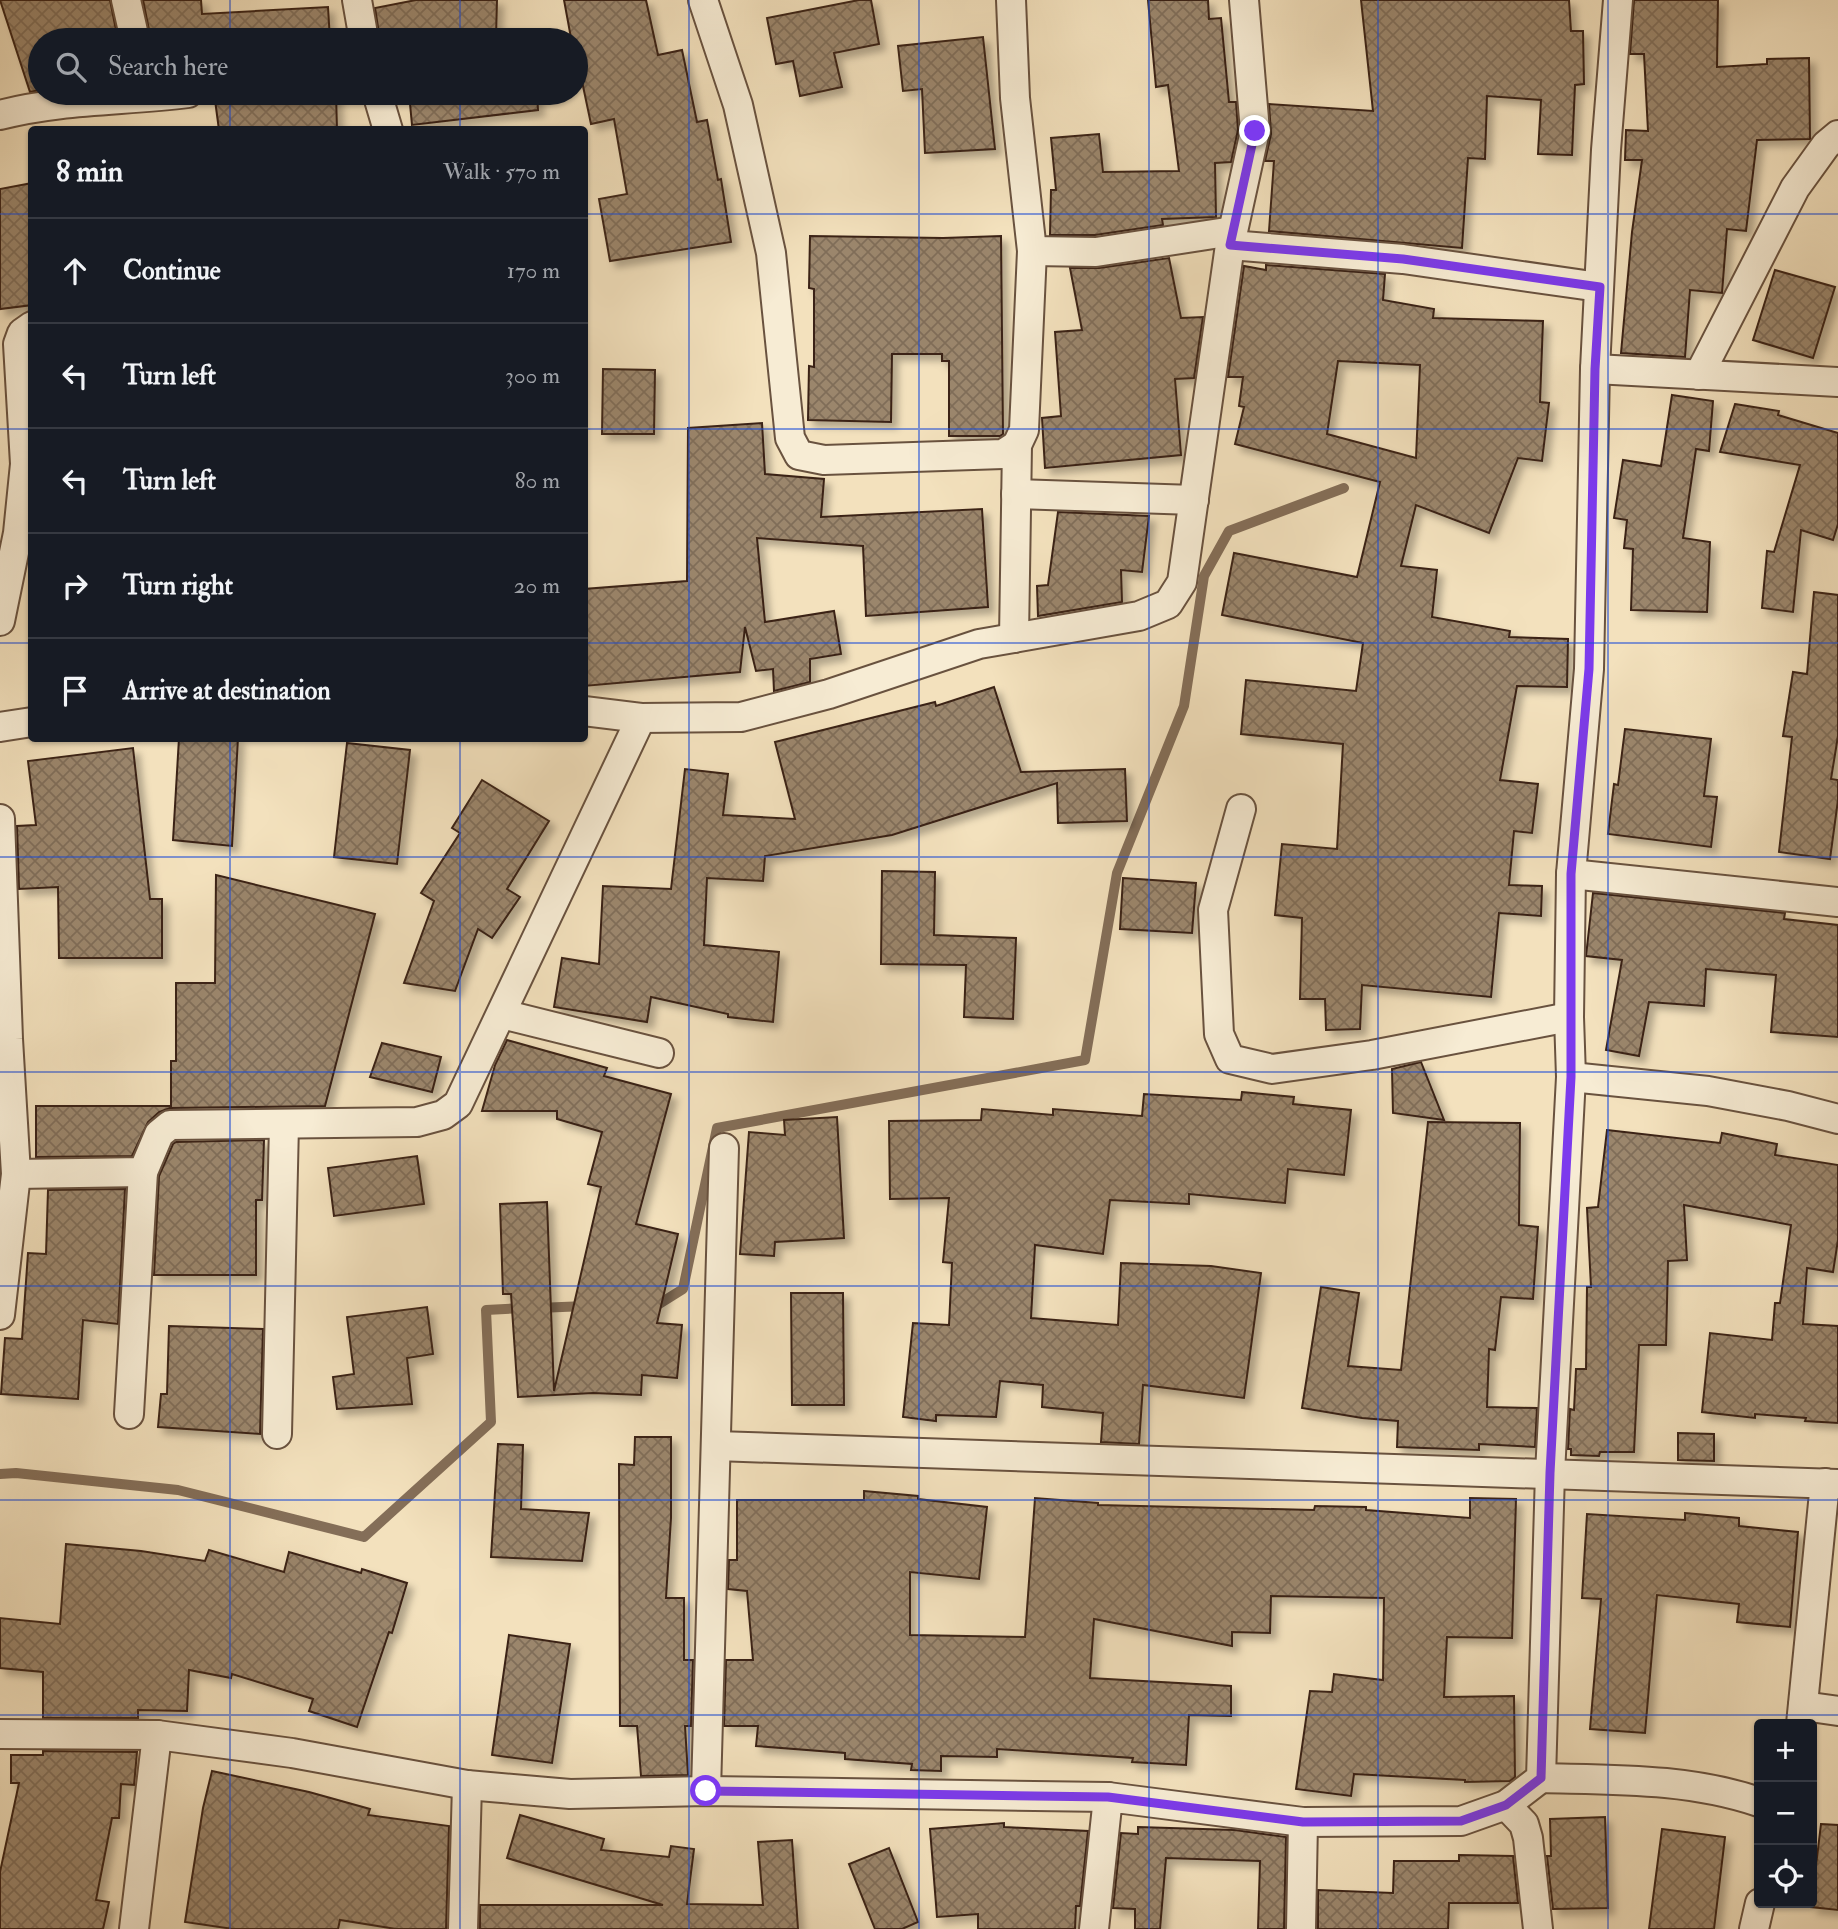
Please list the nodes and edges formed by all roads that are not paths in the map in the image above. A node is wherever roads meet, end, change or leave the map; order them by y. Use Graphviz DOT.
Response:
graph roads {
  1 [pos="126,0"];
  2 [pos="357,0"];
  3 [pos="703,0"];
  4 [pos="1011,0"];
  5 [pos="1244,0"];
  6 [pos="1618,0"];
  7 [pos="132,28"];
  8 [pos="362,28"];
  9 [pos="65,105"];
  10 [pos="381,105"];
  11 [pos="0,115"];
  12 [pos="387,126"];
  13 [pos="1838,135"];
  14 [pos="1231,238"];
  15 [pos="1032,251"];
  16 [pos="1600,287"];
  17 [pos="28,329"];
  18 [pos="1595,369"];
  19 [pos="1699,375"];
  20 [pos="1838,382"];
  21 [pos="1017,446"];
  22 [pos="1016,494"];
  23 [pos="1194,500"];
  24 [pos="0,621"];
  25 [pos="1014,638"];
  26 [pos="588,711"];
  27 [pos="641,718"];
  28 [pos="28,723"];
  29 [pos="0,727"];
  30 [pos="1241,809"];
  31 [pos="0,819"];
  32 [pos="1571,874"];
  33 [pos="1,887"];
  34 [pos="1838,902"];
  35 [pos="502,1014"];
  36 [pos="1569,1017"];
  37 [pos="4,1039"];
  38 [pos="660,1054"];
  39 [pos="1571,1077"];
  40 [pos="1838,1119"];
  41 [pos="284,1124"];
  42 [pos="724,1148"];
  43 [pos="143,1172"];
  44 [pos="16,1174"];
  45 [pos="6,1213"];
  46 [pos="0,1315"];
  47 [pos="129,1414"];
  48 [pos="277,1434"];
  49 [pos="716,1447"];
  50 [pos="1550,1473"];
  51 [pos="1831,1484"];
  52 [pos="1838,1711"];
  53 [pos="1802,1715"];
  54 [pos="0,1734"];
  55 [pos="157,1735"];
  56 [pos="1541,1778"];
  57 [pos="467,1785"];
  58 [pos="706,1791"];
  59 [pos="1108,1797"];
  60 [pos="1754,1800"];
  61 [pos="1506,1805"];
  62 [pos="1303,1822"];
  63 [pos="1759,1908"];
  64 [pos="134,1929"];
  65 [pos="463,1929"];
  66 [pos="1094,1929"];
  67 [pos="1301,1929"];
  68 [pos="1538,1929"];
  69 [pos="1754,1929"];
  1 -- 7 [label="street"];
  2 -- 8 [label="street"];
  3 -- 21 [label="street"];
  4 -- 15 [label="street"];
  5 -- 14 [label="street"];
  6 -- 16 [label="street"];
  9 -- 11 [label="street"];
  10 -- 12 [label="street"];
  13 -- 19 [label="street"];
  14 -- 15 [label="street"];
  14 -- 16 [label="street"];
  14 -- 23 [label="street"];
  15 -- 21 [label="street"];
  16 -- 18 [label="street"];
  17 -- 24 [label="street"];
  18 -- 19 [label="street"];
  18 -- 32 [label="street"];
  19 -- 20 [label="street"];
  21 -- 22 [label="street"];
  22 -- 23 [label="street"];
  22 -- 25 [label="street"];
  23 -- 25 [label="street"];
  25 -- 27 [label="street"];
  26 -- 27 [label="street"];
  27 -- 35 [label="street"];
  28 -- 29 [label="street"];
  30 -- 36 [label="street"];
  31 -- 33 [label="street"];
  32 -- 34 [label="street"];
  32 -- 36 [label="street"];
  33 -- 37 [label="street"];
  35 -- 38 [label="street"];
  35 -- 41 [label="street"];
  36 -- 39 [label="street"];
  37 -- 44 [label="street"];
  39 -- 40 [label="street"];
  39 -- 50 [label="street"];
  41 -- 43 [label="street"];
  41 -- 48 [label="street"];
  42 -- 49 [label="street"];
  43 -- 44 [label="street"];
  43 -- 47 [label="street"];
  44 -- 45 [label="street"];
  45 -- 46 [label="street"];
  49 -- 50 [label="street"];
  49 -- 58 [label="street"];
  50 -- 51 [label="street"];
  50 -- 56 [label="street"];
  51 -- 53 [label="street"];
  52 -- 53 [label="street"];
  54 -- 55 [label="street"];
  55 -- 57 [label="street"];
  55 -- 64 [label="street"];
  56 -- 60 [label="street"];
  56 -- 61 [label="street"];
  57 -- 58 [label="street"];
  57 -- 65 [label="street"];
  58 -- 59 [label="street"];
  59 -- 62 [label="street"];
  59 -- 66 [label="street"];
  61 -- 62 [label="street"];
  61 -- 68 [label="street"];
  62 -- 67 [label="street"];
  63 -- 69 [label="street"];
}
